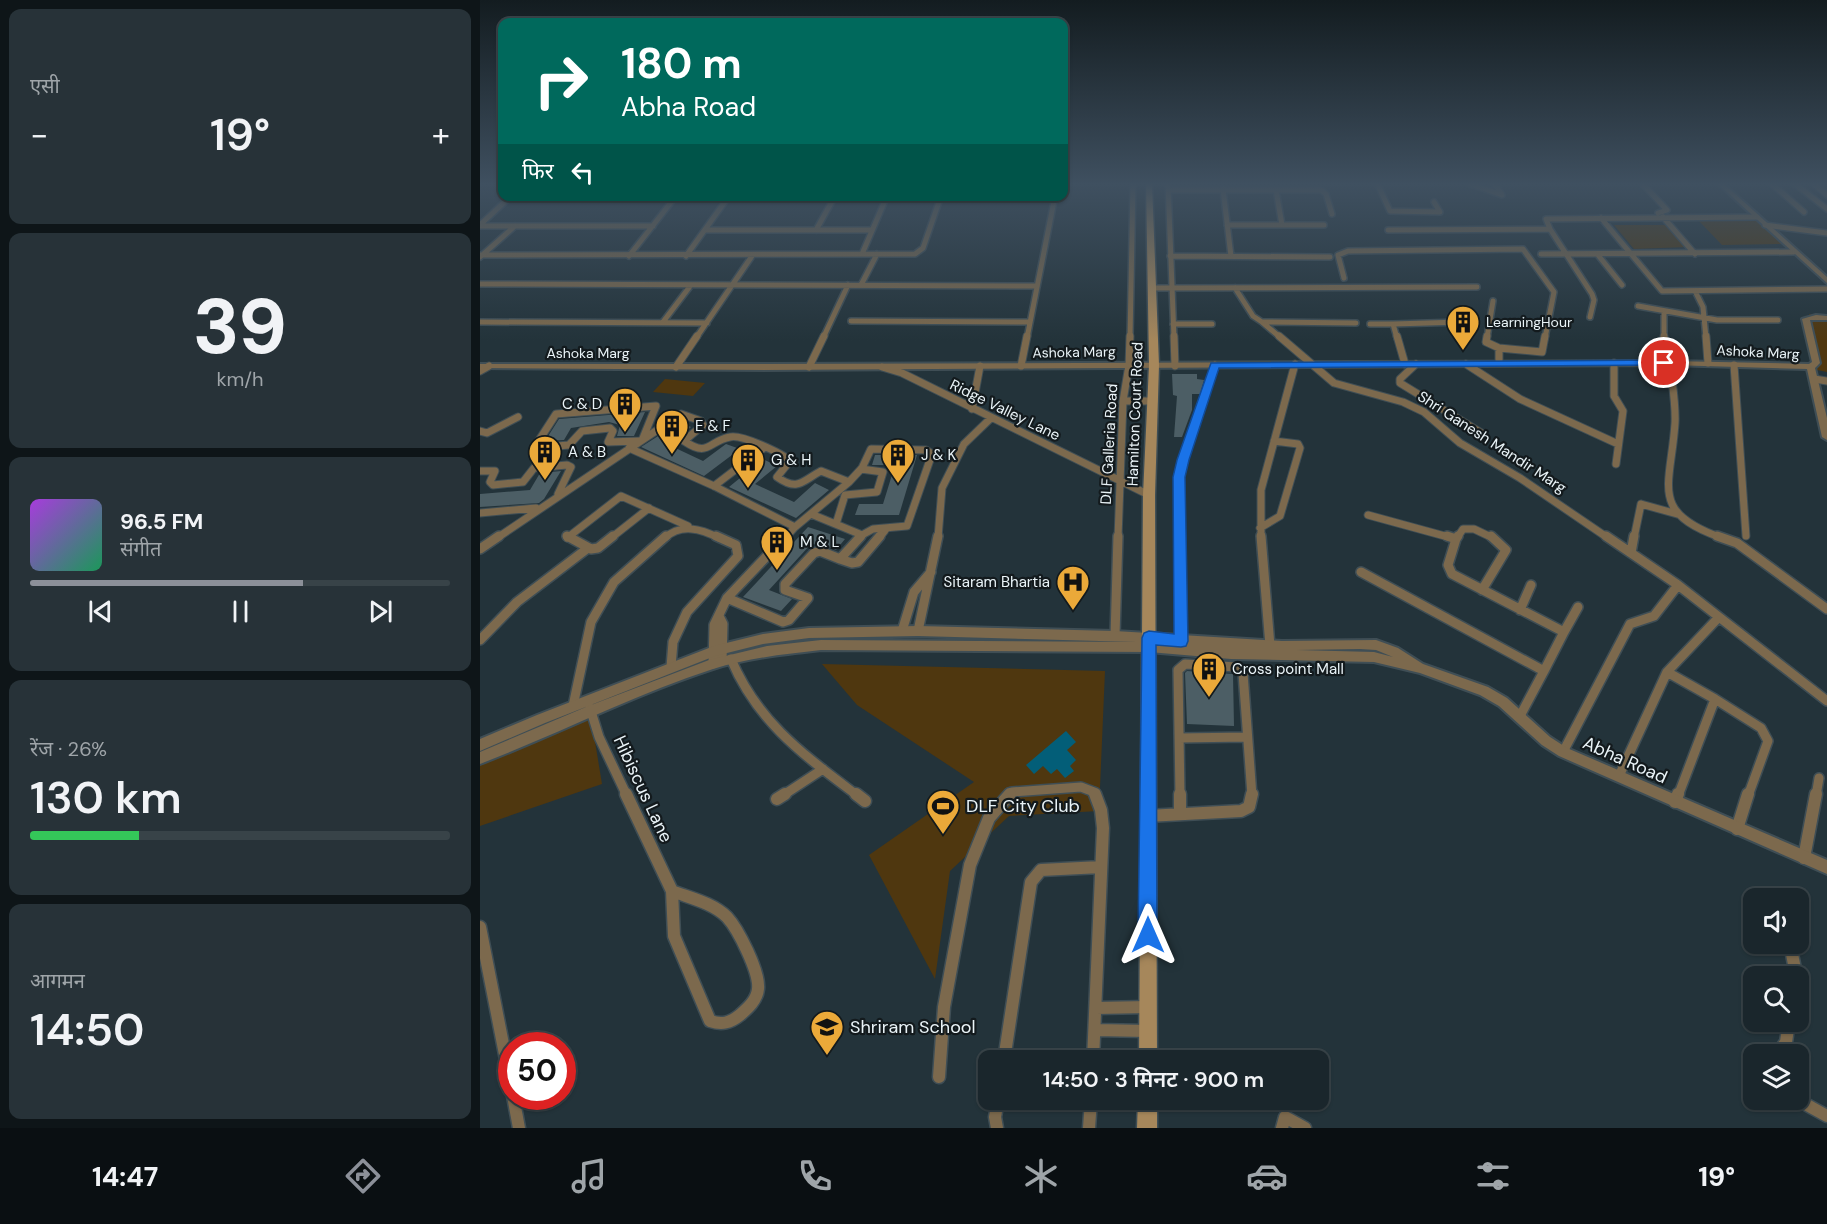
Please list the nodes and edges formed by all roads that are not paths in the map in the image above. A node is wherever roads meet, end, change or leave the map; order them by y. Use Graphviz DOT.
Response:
graph roads {
  1 [pos="504,236"];
  2 [pos="645,236"];
  3 [pos="701,236"];
  4 [pos="870,236"];
  5 [pos="926,236"];
  6 [pos="1047,236"];
  7 [pos="1132,236"];
  8 [pos="1151,236"];
  9 [pos="1169,236"];
  10 [pos="1228,236"];
  11 [pos="1555,236"];
  12 [pos="1615,236"];
  13 [pos="1679,236"];
  14 [pos="1776,236"];
  15 [pos="1794,252"];
  16 [pos="862,254"];
  17 [pos="877,254"];
  18 [pos="1541,254"];
  19 [pos="1695,254"];
  20 [pos="1568,255"];
  21 [pos="1598,255"];
  22 [pos="1630,255"];
  23 [pos="481,256"];
  24 [pos="628,256"];
  25 [pos="686,256"];
  26 [pos="752,256"];
  27 [pos="1170,256"];
  28 [pos="1231,256"];
  29 [pos="1330,257"];
  30 [pos="1816,272"];
  31 [pos="1827,273"];
  32 [pos="1344,278"];
  33 [pos="1827,281"];
  34 [pos="480,284"];
  35 [pos="691,285"];
  36 [pos="733,285"];
  37 [pos="848,285"];
  38 [pos="861,285"];
  39 [pos="1622,285"];
  40 [pos="1036,286"];
  41 [pos="1477,287"];
  42 [pos="1152,288"];
  43 [pos="1172,288"];
  44 [pos="1235,288"];
  45 [pos="1827,289"];
  46 [pos="1695,291"];
  47 [pos="1493,302"];
  48 [pos="1638,306"];
  49 [pos="1664,311"];
  50 [pos="1590,317"];
  51 [pos="1704,318"];
  52 [pos="1827,318"];
  53 [pos="1778,320"];
  54 [pos="851,321"];
  55 [pos="480,322"];
  56 [pos="663,322"];
  57 [pos="1029,322"];
  58 [pos="1262,322"];
  59 [pos="1461,322"];
  60 [pos="707,323"];
  61 [pos="1356,323"];
  62 [pos="1173,324"];
  63 [pos="1212,324"];
  64 [pos="1370,324"];
  65 [pos="1393,324"];
  66 [pos="1499,348"];
  67 [pos="1311,363"];
  68 [pos="1416,363"];
  69 [pos="1466,363"];
  70 [pos="1499,363"];
  71 [pos="1614,363"];
  72 [pos="1667,363"];
  73 [pos="1708,363"];
  74 [pos="1295,364"];
  75 [pos="1404,364"];
  76 [pos="1129,365"];
  77 [pos="1154,365"];
  78 [pos="1215,365"];
  79 [pos="1734,365"];
  80 [pos="485,366"];
  81 [pos="878,366"];
  82 [pos="980,366"];
  83 [pos="1021,366"];
  84 [pos="1175,366"];
  85 [pos="676,367"];
  86 [pos="809,367"];
  87 [pos="1811,367"];
  88 [pos="480,371"];
  89 [pos="1814,379"];
  90 [pos="1827,381"];
  91 [pos="1123,401"];
  92 [pos="1154,401"];
  93 [pos="972,409"];
  94 [pos="518,417"];
  95 [pos="991,418"];
  96 [pos="480,432"];
  97 [pos="1483,434"];
  98 [pos="1827,437"];
  99 [pos="641,440"];
  100 [pos="1274,441"];
  101 [pos="1618,444"];
  102 [pos="765,447"];
  103 [pos="629,448"];
  104 [pos="1616,464"];
  105 [pos="861,469"];
  106 [pos="480,471"];
  107 [pos="1120,480"];
  108 [pos="849,482"];
  109 [pos="714,486"];
  110 [pos="1149,495"];
  111 [pos="556,497"];
  112 [pos="649,508"];
  113 [pos="539,509"];
  114 [pos="480,513"];
  115 [pos="811,514"];
  116 [pos="1677,514"];
  117 [pos="1368,515"];
  118 [pos="836,524"];
  119 [pos="692,527"];
  120 [pos="795,527"];
  121 [pos="887,528"];
  122 [pos="1260,528"];
  123 [pos="862,535"];
  124 [pos="1746,536"];
  125 [pos="1456,539"];
  126 [pos="588,548"];
  127 [pos="480,549"];
  128 [pos="1631,553"];
  129 [pos="840,559"];
  130 [pos="931,571"];
  131 [pos="1361,572"];
  132 [pos="1530,585"];
  133 [pos="1678,585"];
  134 [pos="1482,590"];
  135 [pos="727,598"];
  136 [pos="1578,607"];
  137 [pos="1520,609"];
  138 [pos="1827,609"];
  139 [pos="1719,616"];
  140 [pos="902,631"];
  141 [pos="918,631"];
  142 [pos="1564,632"];
  143 [pos="1115,636"];
  144 [pos="480,640"];
  145 [pos="1181,641"];
  146 [pos="1149,642"];
  147 [pos="1270,645"];
  148 [pos="718,650"];
  149 [pos="1231,654"];
  150 [pos="722,661"];
  151 [pos="672,667"];
  152 [pos="1231,667"];
  153 [pos="1420,668"];
  154 [pos="1544,671"];
  155 [pos="1667,672"];
  156 [pos="1715,699"];
  157 [pos="1827,701"];
  158 [pos="590,705"];
  159 [pos="573,706"];
  160 [pos="1520,716"];
  161 [pos="1247,736"];
  162 [pos="1179,738"];
  163 [pos="480,746"];
  164 [pos="1563,752"];
  165 [pos="480,759"];
  166 [pos="824,769"];
  167 [pos="1618,776"];
  168 [pos="1819,778"];
  169 [pos="777,799"];
  170 [pos="865,801"];
  171 [pos="1675,802"];
  172 [pos="1180,814"];
  173 [pos="1148,816"];
  174 [pos="1737,829"];
  175 [pos="1804,858"];
  176 [pos="1101,867"];
  177 [pos="1827,867"];
  178 [pos="672,891"];
  179 [pos="480,927"];
  180 [pos="1148,1007"];
  181 [pos="1096,1008"];
  182 [pos="1095,1030"];
  183 [pos="1148,1031"];
  184 [pos="501,1032"];
  185 [pos="1006,1050"];
  186 [pos="1094,1050"];
  187 [pos="1148,1050"];
  188 [pos="939,1077"];
  189 [pos="1809,1106"];
  190 [pos="516,1110"];
  191 [pos="996,1110"];
  192 [pos="1090,1110"];
  193 [pos="1148,1110"];
  194 [pos="1827,1116"];
  195 [pos="519,1128"];
  196 [pos="997,1128"];
  197 [pos="1089,1128"];
  198 [pos="1147,1128"];
  199 [pos="1282,1128"];
  200 [pos="1305,1128"];
  1 -- 23 [label="street"];
  2 -- 24 [label="street"];
  3 -- 25 [label="street"];
  4 -- 16 [label="street"];
  5 -- 17 [label="street"];
  6 -- 40 [label="street"];
  7 -- 76 [label="street, DLF Galleria Road"];
  8 -- 42 [label="main road, Hamilton Court Road"];
  9 -- 27 [label="street"];
  10 -- 28 [label="street"];
  11 -- 20 [label="street"];
  12 -- 22 [label="street"];
  13 -- 19 [label="street"];
  14 -- 15 [label="street"];
  15 -- 19 [label="street"];
  15 -- 30 [label="street"];
  16 -- 17 [label="street"];
  16 -- 26 [label="street"];
  17 -- 38 [label="street"];
  18 -- 20 [label="street"];
  19 -- 22 [label="street"];
  20 -- 21 [label="street"];
  20 -- 50 [label="street"];
  21 -- 22 [label="street"];
  21 -- 39 [label="street"];
  22 -- 46 [label="street"];
  23 -- 24 [label="street"];
  24 -- 25 [label="street"];
  25 -- 26 [label="street"];
  26 -- 36 [label="street"];
  27 -- 28 [label="street"];
  27 -- 43 [label="street"];
  28 -- 29 [label="street"];
  30 -- 31 [label="street"];
  30 -- 33 [label="street"];
  32 -- 66 [label="street"];
  34 -- 35 [label="street"];
  35 -- 36 [label="street"];
  35 -- 56 [label="street"];
  36 -- 37 [label="street"];
  36 -- 60 [label="street"];
  37 -- 38 [label="street"];
  37 -- 86 [label="street"];
  38 -- 40 [label="street"];
  40 -- 57 [label="street"];
  41 -- 44 [label="street"];
  42 -- 43 [label="street"];
  42 -- 77 [label="main road, Hamilton Court Road"];
  43 -- 44 [label="street"];
  43 -- 62 [label="street"];
  44 -- 58 [label="street, Shri Ganesh Mandir Marg"];
  45 -- 46 [label="street"];
  46 -- 51 [label="street"];
  47 -- 66 [label="street"];
  48 -- 49 [label="street"];
  49 -- 51 [label="street"];
  49 -- 72 [label="street"];
  51 -- 53 [label="street"];
  51 -- 73 [label="street"];
  52 -- 87 [label="street"];
  54 -- 57 [label="street"];
  55 -- 56 [label="street"];
  56 -- 60 [label="street"];
  57 -- 83 [label="street"];
  58 -- 61 [label="street"];
  58 -- 67 [label="street, Shri Ganesh Mandir Marg"];
  59 -- 65 [label="street"];
  60 -- 85 [label="street"];
  62 -- 63 [label="street"];
  62 -- 84 [label="street"];
  64 -- 65 [label="street"];
  65 -- 75 [label="street"];
  66 -- 70 [label="street"];
  67 -- 74 [label="street, Ashoka Marg"];
  67 -- 75 [label="street, Ashoka Marg"];
  67 -- 128 [label="street, Shri Ganesh Mandir Marg"];
  68 -- 69 [label="street, Ashoka Marg"];
  68 -- 75 [label="street, Ashoka Marg"];
  68 -- 97 [label="street"];
  69 -- 70 [label="street, Ashoka Marg"];
  69 -- 101 [label="street"];
  70 -- 71 [label="street, Ashoka Marg"];
  71 -- 72 [label="street, Ashoka Marg"];
  71 -- 101 [label="street"];
  72 -- 73 [label="street, Ashoka Marg"];
  72 -- 116 [label="street"];
  73 -- 79 [label="street, Ashoka Marg"];
  74 -- 78 [label="street, Ashoka Marg"];
  74 -- 100 [label="street"];
  76 -- 77 [label="street, Ashoka Marg"];
  76 -- 83 [label="street, Ashoka Marg"];
  76 -- 91 [label="street, DLF Galleria Road"];
  77 -- 84 [label="street, Ashoka Marg"];
  77 -- 92 [label="main road, Hamilton Court Road"];
  78 -- 84 [label="street, Ashoka Marg"];
  78 -- 145 [label="street"];
  79 -- 87 [label="street, Ashoka Marg"];
  79 -- 124 [label="street"];
  80 -- 85 [label="street, Ashoka Marg"];
  80 -- 88 [label="street"];
  81 -- 82 [label="street, Ashoka Marg"];
  81 -- 86 [label="street, Ashoka Marg"];
  81 -- 93 [label="street, Ridge Valley Lane"];
  82 -- 83 [label="street, Ashoka Marg"];
  82 -- 93 [label="street"];
  85 -- 86 [label="street, Ashoka Marg"];
  87 -- 89 [label="street"];
  89 -- 90 [label="street"];
  89 -- 98 [label="street"];
  91 -- 92 [label="street"];
  91 -- 107 [label="street, DLF Galleria Road"];
  92 -- 110 [label="main road, Hamilton Court Road"];
  93 -- 95 [label="street, Ridge Valley Lane"];
  94 -- 96 [label="street"];
  95 -- 107 [label="street, Ridge Valley Lane"];
  95 -- 130 [label="street"];
  99 -- 99 [label="street"];
  99 -- 102 [label="street"];
  99 -- 103 [label="street"];
  100 -- 122 [label="street"];
  100 -- 122 [label="street"];
  101 -- 104 [label="street"];
  102 -- 108 [label="street"];
  102 -- 109 [label="street"];
  103 -- 109 [label="street"];
  103 -- 111 [label="street"];
  105 -- 108 [label="street"];
  105 -- 118 [label="street"];
  105 -- 121 [label="street"];
  106 -- 111 [label="street"];
  107 -- 110 [label="street, Ridge Valley Lane"];
  107 -- 143 [label="street, DLF Galleria Road"];
  108 -- 115 [label="street"];
  109 -- 120 [label="street"];
  110 -- 146 [label="main road, Hamilton Court Road"];
  111 -- 113 [label="street"];
  112 -- 119 [label="street"];
  112 -- 126 [label="street"];
  112 -- 126 [label="street"];
  113 -- 114 [label="street"];
  113 -- 127 [label="street"];
  115 -- 118 [label="street"];
  115 -- 120 [label="street"];
  116 -- 128 [label="street"];
  116 -- 138 [label="street"];
  117 -- 125 [label="street"];
  118 -- 123 [label="street"];
  119 -- 151 [label="street"];
  119 -- 159 [label="street"];
  120 -- 135 [label="street"];
  121 -- 123 [label="street"];
  121 -- 129 [label="street"];
  122 -- 147 [label="street"];
  123 -- 129 [label="street"];
  125 -- 134 [label="street"];
  125 -- 134 [label="street"];
  126 -- 144 [label="street"];
  128 -- 133 [label="street, Shri Ganesh Mandir Marg"];
  129 -- 135 [label="street"];
  130 -- 140 [label="street"];
  130 -- 141 [label="street"];
  131 -- 154 [label="street"];
  132 -- 137 [label="street"];
  133 -- 139 [label="street, Shri Ganesh Mandir Marg"];
  133 -- 164 [label="street"];
  134 -- 137 [label="street"];
  135 -- 148 [label="street"];
  136 -- 142 [label="street"];
  137 -- 142 [label="street"];
  139 -- 155 [label="street"];
  139 -- 157 [label="street"];
  140 -- 141 [label="street"];
  140 -- 148 [label="street"];
  141 -- 143 [label="street"];
  142 -- 154 [label="street"];
  143 -- 146 [label="street"];
  145 -- 146 [label="street, Abha Road"];
  145 -- 147 [label="street, Abha Road"];
  146 -- 149 [label="street, Abha Road"];
  146 -- 150 [label="street"];
  146 -- 173 [label="main road, Hamilton Court Road"];
  147 -- 153 [label="street, Abha Road"];
  148 -- 150 [label="street"];
  148 -- 151 [label="street"];
  149 -- 152 [label="street"];
  149 -- 153 [label="street, Abha Road"];
  150 -- 158 [label="street"];
  150 -- 166 [label="street"];
  151 -- 158 [label="street"];
  152 -- 161 [label="street"];
  152 -- 162 [label="street"];
  153 -- 160 [label="street, Abha Road"];
  154 -- 160 [label="street"];
  155 -- 156 [label="street"];
  155 -- 167 [label="street"];
  156 -- 171 [label="street"];
  156 -- 174 [label="street"];
  158 -- 159 [label="street"];
  158 -- 165 [label="street"];
  158 -- 178 [label="street, Hibiscus Lane"];
  159 -- 163 [label="street"];
  160 -- 164 [label="street, Abha Road"];
  161 -- 162 [label="street"];
  161 -- 172 [label="street"];
  162 -- 172 [label="street"];
  164 -- 167 [label="street, Abha Road"];
  166 -- 169 [label="street"];
  166 -- 170 [label="street"];
  167 -- 171 [label="street, Abha Road"];
  168 -- 175 [label="street"];
  171 -- 174 [label="street, Abha Road"];
  172 -- 173 [label="street"];
  173 -- 180 [label="main road, Hamilton Court Road"];
  174 -- 175 [label="street, Abha Road"];
  175 -- 177 [label="street, Abha Road"];
  176 -- 181 [label="street"];
  176 -- 185 [label="street"];
  176 -- 188 [label="street"];
  178 -- 178 [label="street, Hibiscus Lane"];
  179 -- 184 [label="street"];
  180 -- 181 [label="street"];
  180 -- 183 [label="main road, Hamilton Court Road"];
  181 -- 182 [label="street"];
  182 -- 183 [label="street"];
  182 -- 186 [label="street"];
  183 -- 187 [label="main road, Hamilton Court Road"];
  189 -- 194 [label="street"];
  190 -- 195 [label="street"];
  191 -- 196 [label="street"];
  192 -- 197 [label="street"];
  193 -- 198 [label="main road"];
  199 -- 200 [label="street"];
}
